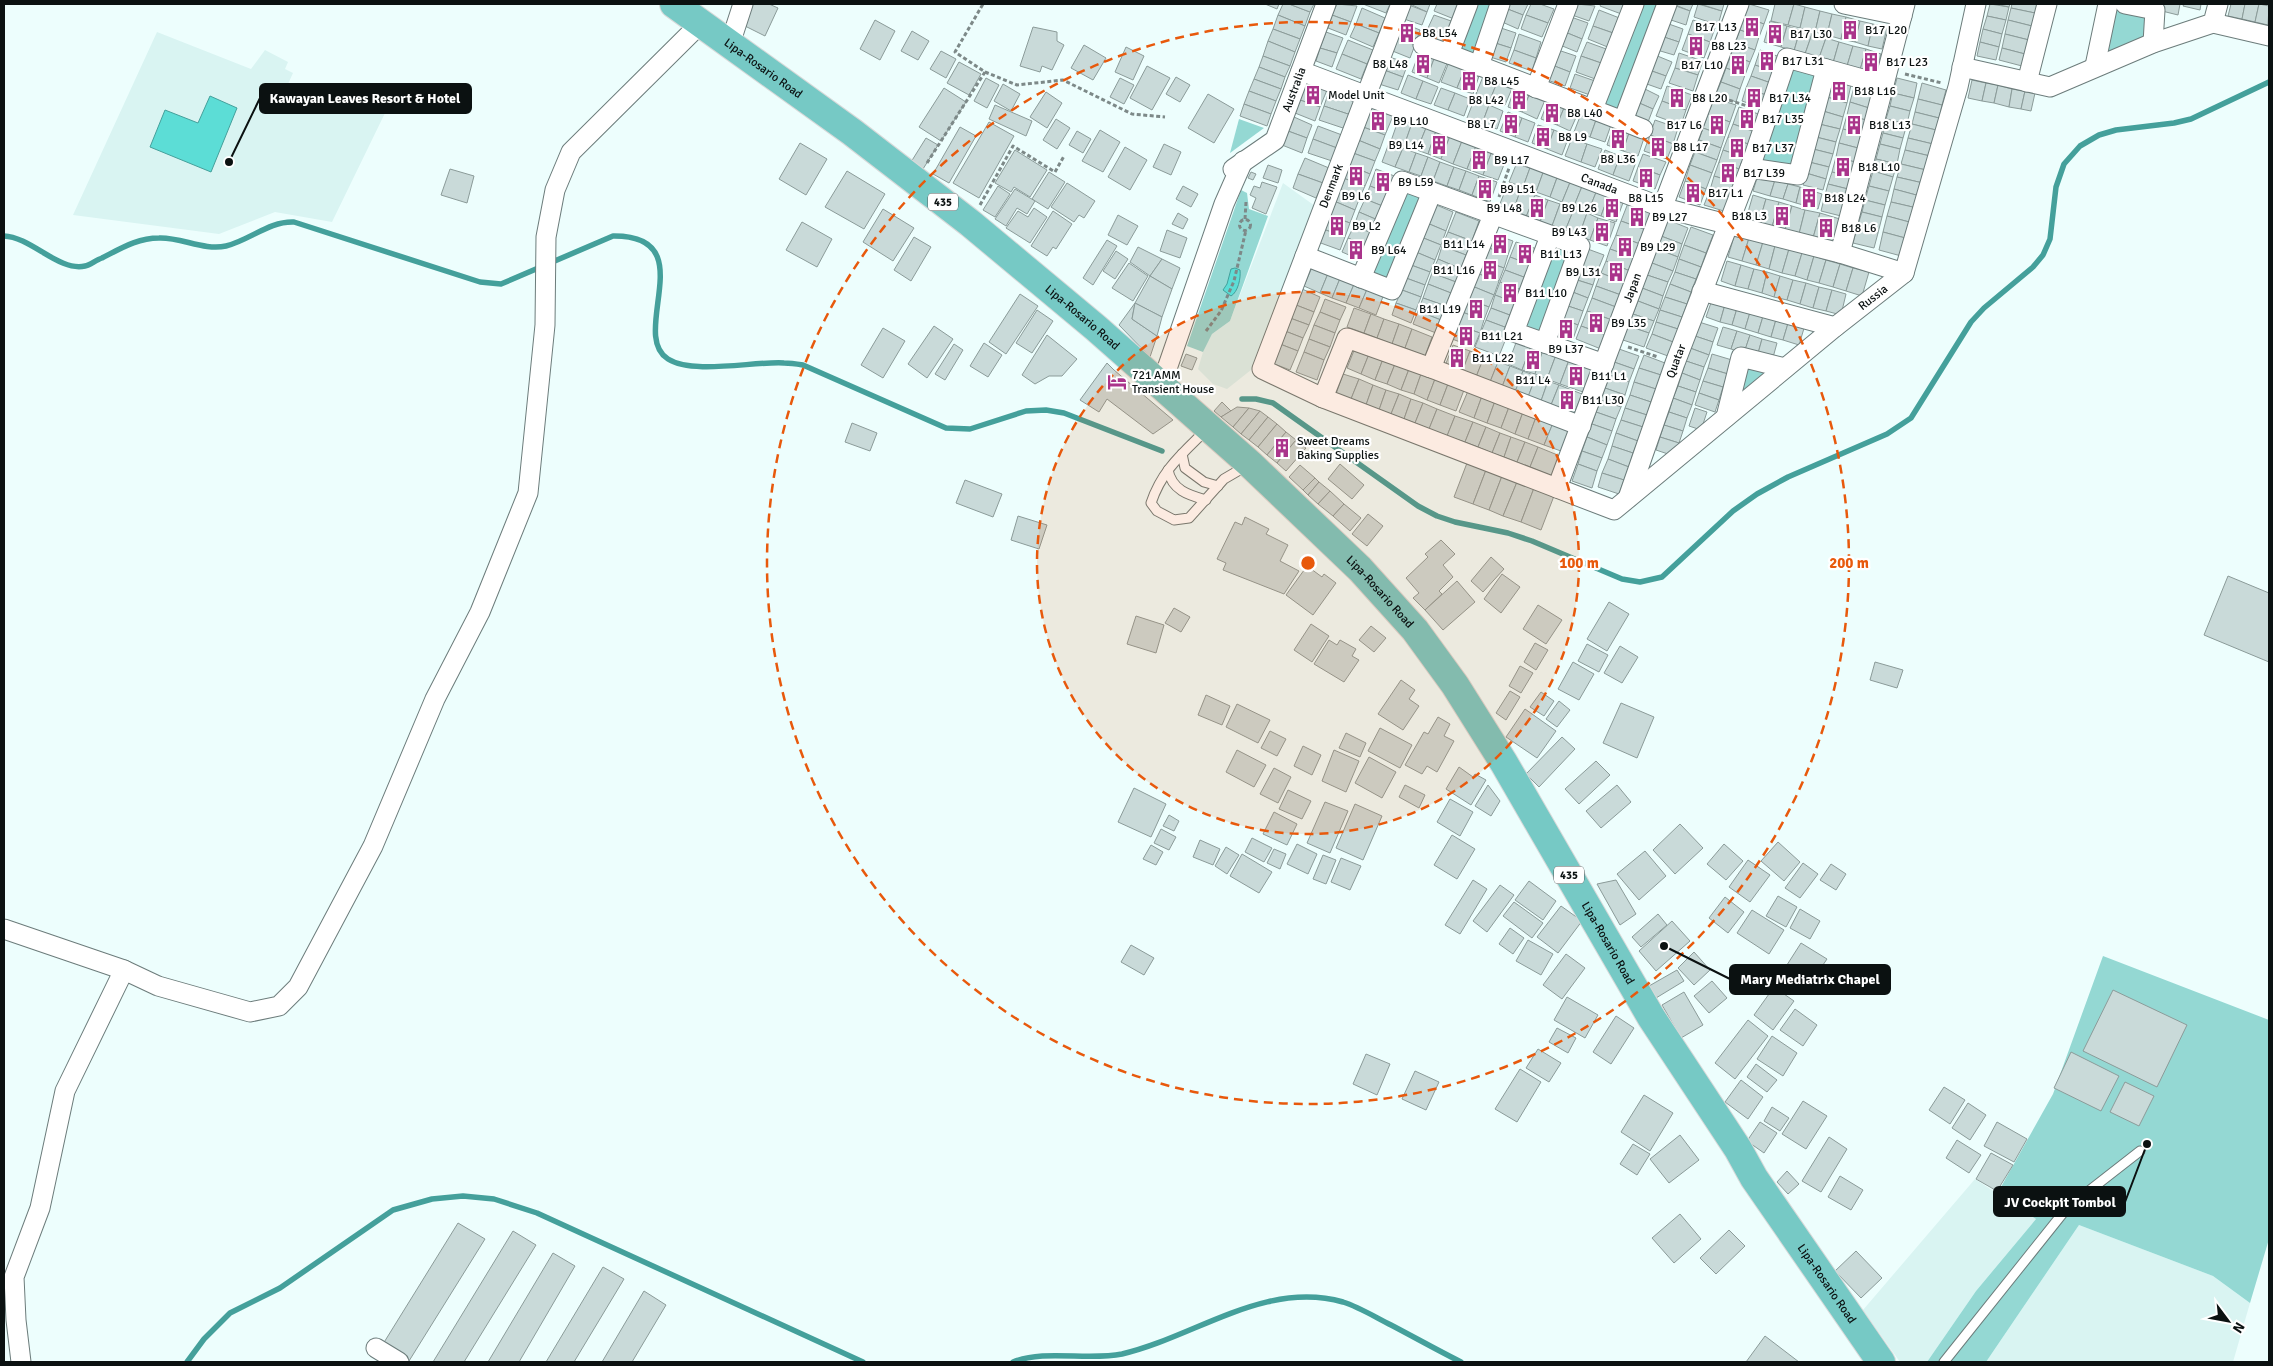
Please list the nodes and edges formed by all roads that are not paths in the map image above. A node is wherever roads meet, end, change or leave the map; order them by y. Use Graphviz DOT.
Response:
graph roads {
  1 [pos="674,4"];
  2 [pos="743,4"];
  3 [pos="1326,4"];
  4 [pos="1401,4"];
  5 [pos="1468,4"];
  6 [pos="1500,4"];
  7 [pos="1568,4"];
  8 [pos="1634,4"];
  9 [pos="1667,4"];
  10 [pos="1739,4"];
  11 [pos="1844,4"];
  12 [pos="1976,4"];
  13 [pos="2047,4"];
  14 [pos="2108,4"];
  15 [pos="2125,4"];
  16 [pos="2218,4"];
  17 [pos="1903,10"];
  18 [pos="701,23"];
  19 [pos="2214,23"];
  20 [pos="2269,36"];
  21 [pos="2153,43"];
  22 [pos="730,44"];
  23 [pos="1424,45"];
  24 [pos="1449,54"];
  25 [pos="1479,66"];
  26 [pos="2095,66"];
  27 [pos="1962,67"];
  28 [pos="1826,69"];
  29 [pos="1301,71"];
  30 [pos="1886,77"];
  31 [pos="2027,82"];
  32 [pos="1536,88"];
  33 [pos="1365,95"];
  34 [pos="1593,109"];
  35 [pos="1623,121"];
  36 [pos="1644,129"];
  37 [pos="1750,168"];
  38 [pos="1432,192"];
  39 [pos="1664,208"];
  40 [pos="1493,215"];
  41 [pos="1729,225"];
  42 [pos="1550,236"];
  43 [pos="1840,253"];
  44 [pos="1305,256"];
  45 [pos="1904,273"];
  46 [pos="1361,278"];
  47 [pos="1702,291"];
  48 [pos="1835,327"];
  49 [pos="1545,342"];
  50 [pos="1604,364"];
  51 [pos="1431,368"];
  52 [pos="1785,368"];
  53 [pos="1161,386"];
  54 [pos="1323,398"];
  55 [pos="1726,417"];
  56 [pos="1203,423"];
  57 [pos="1580,426"];
  58 [pos="1182,454"];
  59 [pos="1250,464"];
  60 [pos="1168,470"];
  61 [pos="1218,486"];
  62 [pos="1557,488"];
  63 [pos="1627,499"];
  64 [pos="1206,500"];
  65 [pos="4,929"];
  66 [pos="124,970"];
  67 [pos="2140,1151"];
  68 [pos="376,1348"];
  69 [pos="21,1362"];
  70 [pos="399,1362"];
  71 [pos="1881,1362"];
  72 [pos="1944,1362"];
  1 -- 18 [label="main road, Lipa-Rosario Road / 435"];
  2 -- 22 [label="street"];
  3 -- 29 [label="street, Australia"];
  4 -- 33 [label="street, Denmark"];
  5 -- 24 [label="street"];
  6 -- 25 [label="street"];
  7 -- 32 [label="street"];
  8 -- 34 [label="street"];
  9 -- 35 [label="street"];
  10 -- 39 [label="street, Japan"];
  11 -- 17 [label="street"];
  12 -- 27 [label="street"];
  13 -- 31 [label="street"];
  14 -- 26 [label="street"];
  15 -- 21 [label="street"];
  16 -- 19 [label="street"];
  17 -- 30 [label="street"];
  18 -- 22 [label="main road, Lipa-Rosario Road / 435"];
  18 -- 66 [label="street"];
  19 -- 20 [label="street"];
  19 -- 21 [label="street"];
  21 -- 26 [label="street"];
  22 -- 53 [label="main road, Lipa-Rosario Road / 435"];
  23 -- 24 [label="street"];
  24 -- 25 [label="street"];
  25 -- 32 [label="street"];
  26 -- 31 [label="street"];
  27 -- 31 [label="street"];
  27 -- 45 [label="street"];
  28 -- 30 [label="street"];
  28 -- 37 [label="street, Quatar"];
  28 -- 37 [label="street"];
  29 -- 33 [label="street, Canada"];
  29 -- 53 [label="street, Australia"];
  30 -- 43 [label="street"];
  32 -- 34 [label="street"];
  33 -- 39 [label="street, Canada"];
  33 -- 44 [label="street, Denmark"];
  34 -- 35 [label="street"];
  35 -- 36 [label="street"];
  37 -- 41 [label="street, Quatar"];
  38 -- 40 [label="street"];
  38 -- 46 [label="street"];
  38 -- 46 [label="street"];
  39 -- 41 [label="street, Canada"];
  39 -- 50 [label="street, Japan"];
  40 -- 42 [label="street"];
  40 -- 51 [label="street"];
  41 -- 43 [label="street, Canada"];
  41 -- 47 [label="street, Quatar"];
  42 -- 49 [label="street"];
  42 -- 49 [label="street"];
  43 -- 45 [label="street, Canada"];
  44 -- 46 [label="street"];
  44 -- 54 [label="street, Denmark"];
  45 -- 48 [label="street, Russia"];
  47 -- 48 [label="street"];
  47 -- 63 [label="street, Quatar"];
  48 -- 52 [label="street, Russia"];
  49 -- 50 [label="street"];
  50 -- 57 [label="street, Japan"];
  51 -- 54 [label="street"];
  51 -- 57 [label="street"];
  52 -- 55 [label="street, Russia"];
  52 -- 55 [label="street"];
  53 -- 56 [label="main road, Lipa-Rosario Road / 435"];
  54 -- 62 [label="street"];
  55 -- 63 [label="street, Russia"];
  56 -- 58 [label="lane"];
  56 -- 59 [label="main road, Lipa-Rosario Road / 435"];
  57 -- 62 [label="street, Japan"];
  58 -- 60 [label="lane"];
  58 -- 61 [label="lane"];
  59 -- 61 [label="lane"];
  59 -- 71 [label="main road, Lipa-Rosario Road / 435"];
  60 -- 64 [label="lane"];
  60 -- 64 [label="lane"];
  61 -- 64 [label="lane"];
  62 -- 63 [label="street, Russia"];
  65 -- 66 [label="street"];
  66 -- 69 [label="street"];
  67 -- 72 [label="lane"];
  68 -- 70 [label="street"];
}
